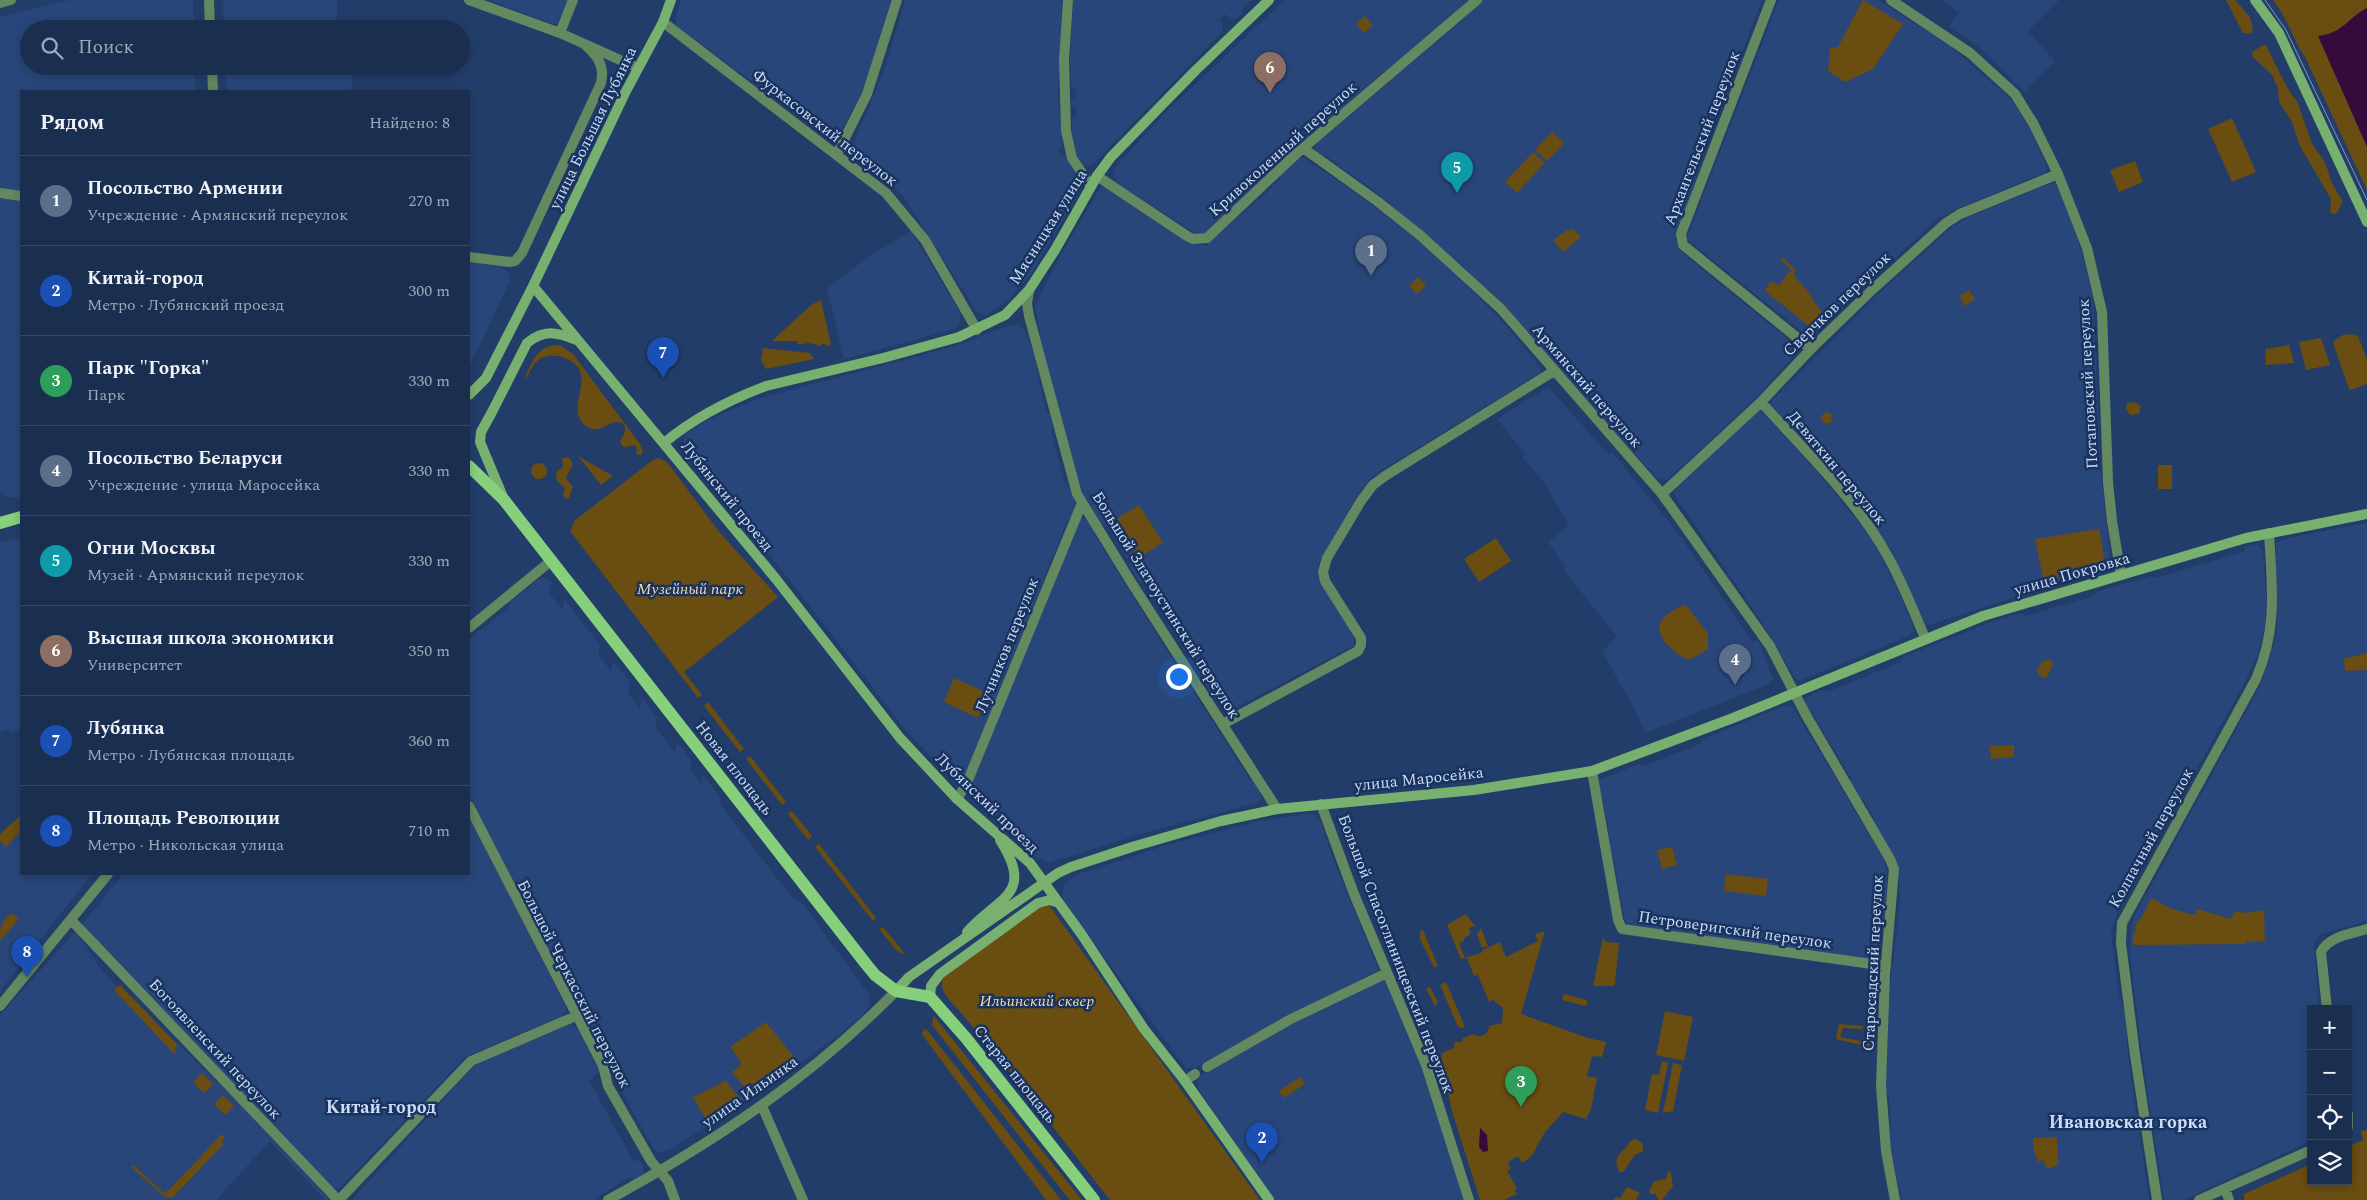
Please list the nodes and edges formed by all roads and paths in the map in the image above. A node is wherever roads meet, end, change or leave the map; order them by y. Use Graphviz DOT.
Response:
graph roads {
  1 [pos="11,0"];
  2 [pos="209,0"];
  3 [pos="469,0"];
  4 [pos="574,0"];
  5 [pos="671,0"];
  6 [pos="897,0"];
  7 [pos="1068,0"];
  8 [pos="1269,0"];
  9 [pos="1477,0"];
  10 [pos="1771,0"];
  11 [pos="1890,0"];
  12 [pos="2255,0"];
  13 [pos="0,3"];
  14 [pos="210,20"];
  15 [pos="663,22"];
  16 [pos="560,33"];
  17 [pos="584,44"];
  18 [pos="638,68"];
  19 [pos="212,75"];
  20 [pos="213,90"];
  21 [pos="1304,148"];
  22 [pos="837,154"];
  23 [pos="2058,174"];
  24 [pos="1097,176"];
  25 [pos="1091,186"];
  26 [pos="0,193"];
  27 [pos="20,196"];
  28 [pos="2367,222"];
  29 [pos="470,257"];
  30 [pos="533,286"];
  31 [pos="1030,290"];
  32 [pos="977,330"];
  33 [pos="579,341"];
  34 [pos="1810,349"];
  35 [pos="1554,371"];
  36 [pos="470,394"];
  37 [pos="1760,402"];
  38 [pos="664,443"];
  39 [pos="470,467"];
  40 [pos="1662,494"];
  41 [pos="504,500"];
  42 [pos="1082,503"];
  43 [pos="2367,514"];
  44 [pos="20,517"];
  45 [pos="0,523"];
  46 [pos="2268,533"];
  47 [pos="552,560"];
  48 [pos="2121,575"];
  49 [pos="470,627"];
  50 [pos="1925,638"];
  51 [pos="1794,693"];
  52 [pos="1223,724"];
  53 [pos="1592,771"];
  54 [pos="958,799"];
  55 [pos="1321,804"];
  56 [pos="470,808"];
  57 [pos="1277,809"];
  58 [pos="987,824"];
  59 [pos="107,875"];
  60 [pos="1044,882"];
  61 [pos="1060,903"];
  62 [pos="71,920"];
  63 [pos="2367,929"];
  64 [pos="960,940"];
  65 [pos="1886,966"];
  66 [pos="1387,973"];
  67 [pos="896,991"];
  68 [pos="930,997"];
  69 [pos="2327,1005"];
  70 [pos="0,1006"];
  71 [pos="576,1016"];
  72 [pos="1207,1067"];
  73 [pos="1195,1074"];
  74 [pos="1184,1081"];
  75 [pos="762,1106"];
  76 [pos="2307,1152"];
  77 [pos="659,1172"];
  78 [pos="2225,1189"];
  79 [pos="338,1200"];
  80 [pos="608,1200"];
  81 [pos="675,1200"];
  82 [pos="803,1200"];
  83 [pos="1094,1200"];
  84 [pos="1269,1200"];
  85 [pos="1469,1200"];
  86 [pos="1895,1200"];
  87 [pos="2157,1200"];
  88 [pos="2199,1200"];
  89 [pos="2228,1200"];
  1 -- 13 [label="street"];
  2 -- 14 [label="street"];
  3 -- 16 [label="street"];
  4 -- 16 [label="street"];
  5 -- 15 [label="main road, улица Большая Лубянка"];
  6 -- 22 [label="street"];
  7 -- 25 [label="street"];
  8 -- 24 [label="main road, Мясницкая улица"];
  9 -- 21 [label="street, Кривоколенный переулок"];
  10 -- 34 [label="street, Архангельский переулок"];
  11 -- 23 [label="street, Потаповский переулок"];
  12 -- 28 [label="main road"];
  15 -- 18 [label="main road, улица Большая Лубянка"];
  15 -- 22 [label="street, Фуркасовский переулок"];
  16 -- 17 [label="street"];
  17 -- 18 [label="street"];
  17 -- 29 [label="street"];
  18 -- 30 [label="main road, улица Большая Лубянка"];
  19 -- 20 [label="street"];
  21 -- 24 [label="street, Кривоколенный переулок"];
  21 -- 35 [label="street, Армянский переулок"];
  22 -- 32 [label="street, Фуркасовский переулок"];
  23 -- 34 [label="street, Сверчков переулок"];
  23 -- 48 [label="street, Потаповский переулок"];
  24 -- 25 [label="main road, Мясницкая улица"];
  25 -- 31 [label="main road, Мясницкая улица"];
  26 -- 27 [label="street"];
  30 -- 33 [label="main road, Лубянский проезд"];
  30 -- 36 [label="main road, улица Большая Лубянка"];
  31 -- 32 [label="main road, Мясницкая улица"];
  31 -- 42 [label="street, Большой Златоустинский переулок"];
  32 -- 38 [label="main road, Мясницкая улица"];
  33 -- 38 [label="main road, Лубянский проезд"];
  33 -- 41 [label="main road"];
  34 -- 37 [label="street, Сверчков переулок"];
  35 -- 40 [label="street, Армянский переулок"];
  35 -- 52 [label="street"];
  37 -- 40 [label="street, Сверчков переулок"];
  37 -- 50 [label="street, Девяткин переулок"];
  38 -- 54 [label="main road, Лубянский проезд"];
  39 -- 41 [label="main road, Новая площадь"];
  40 -- 51 [label="street, Армянский переулок"];
  41 -- 47 [label="main road, Новая площадь"];
  42 -- 52 [label="street, Большой Златоустинский переулок"];
  42 -- 54 [label="street, Лучников переулок"];
  43 -- 46 [label="main road, улица Покровка"];
  44 -- 45 [label="main road"];
  46 -- 48 [label="main road, улица Покровка"];
  46 -- 87 [label="street, Колпачный переулок"];
  47 -- 49 [label="street"];
  47 -- 67 [label="main road, Новая площадь"];
  48 -- 50 [label="main road, улица Покровка"];
  50 -- 51 [label="main road, улица Покровка"];
  51 -- 53 [label="main road, улица Маросейка"];
  51 -- 65 [label="street, Старосадский переулок"];
  52 -- 57 [label="street, Большой Златоустинский переулок"];
  53 -- 55 [label="main road, улица Маросейка"];
  53 -- 65 [label="street, Петроверигский переулок"];
  54 -- 58 [label="main road, Лубянский проезд"];
  55 -- 57 [label="main road, улица Маросейка"];
  55 -- 66 [label="street, Большой Спасоглинищевский переулок"];
  56 -- 71 [label="street, Большой Черкасский переулок"];
  57 -- 60 [label="main road, улица Маросейка"];
  58 -- 60 [label="main road, Лубянский проезд"];
  58 -- 64 [label="main road"];
  59 -- 62 [label="street"];
  60 -- 61 [label="main road, Лубянский проезд"];
  60 -- 64 [label="main road, улица Маросейка"];
  61 -- 68 [label="main road"];
  61 -- 74 [label="main road, Лубянский проезд"];
  62 -- 70 [label="street"];
  62 -- 79 [label="street, Богоявленский переулок"];
  63 -- 69 [label="street"];
  64 -- 67 [label="main road"];
  65 -- 86 [label="street, Старосадский переулок"];
  66 -- 72 [label="street"];
  66 -- 85 [label="street, Большой Спасоглинищевский переулок"];
  67 -- 68 [label="main road"];
  67 -- 75 [label="street, улица Ильинка"];
  68 -- 83 [label="main road, Старая площадь"];
  71 -- 77 [label="street, Большой Черкасский переулок"];
  71 -- 79 [label="street"];
  73 -- 74 [label="street"];
  74 -- 84 [label="main road, Лубянский проезд"];
  75 -- 77 [label="street, улица Ильинка"];
  75 -- 82 [label="street"];
  76 -- 78 [label="street"];
  77 -- 80 [label="street, улица Ильинка"];
  77 -- 81 [label="street, Большой Черкасский переулок"];
  78 -- 88 [label="street"];
  78 -- 89 [label="street"];
}
